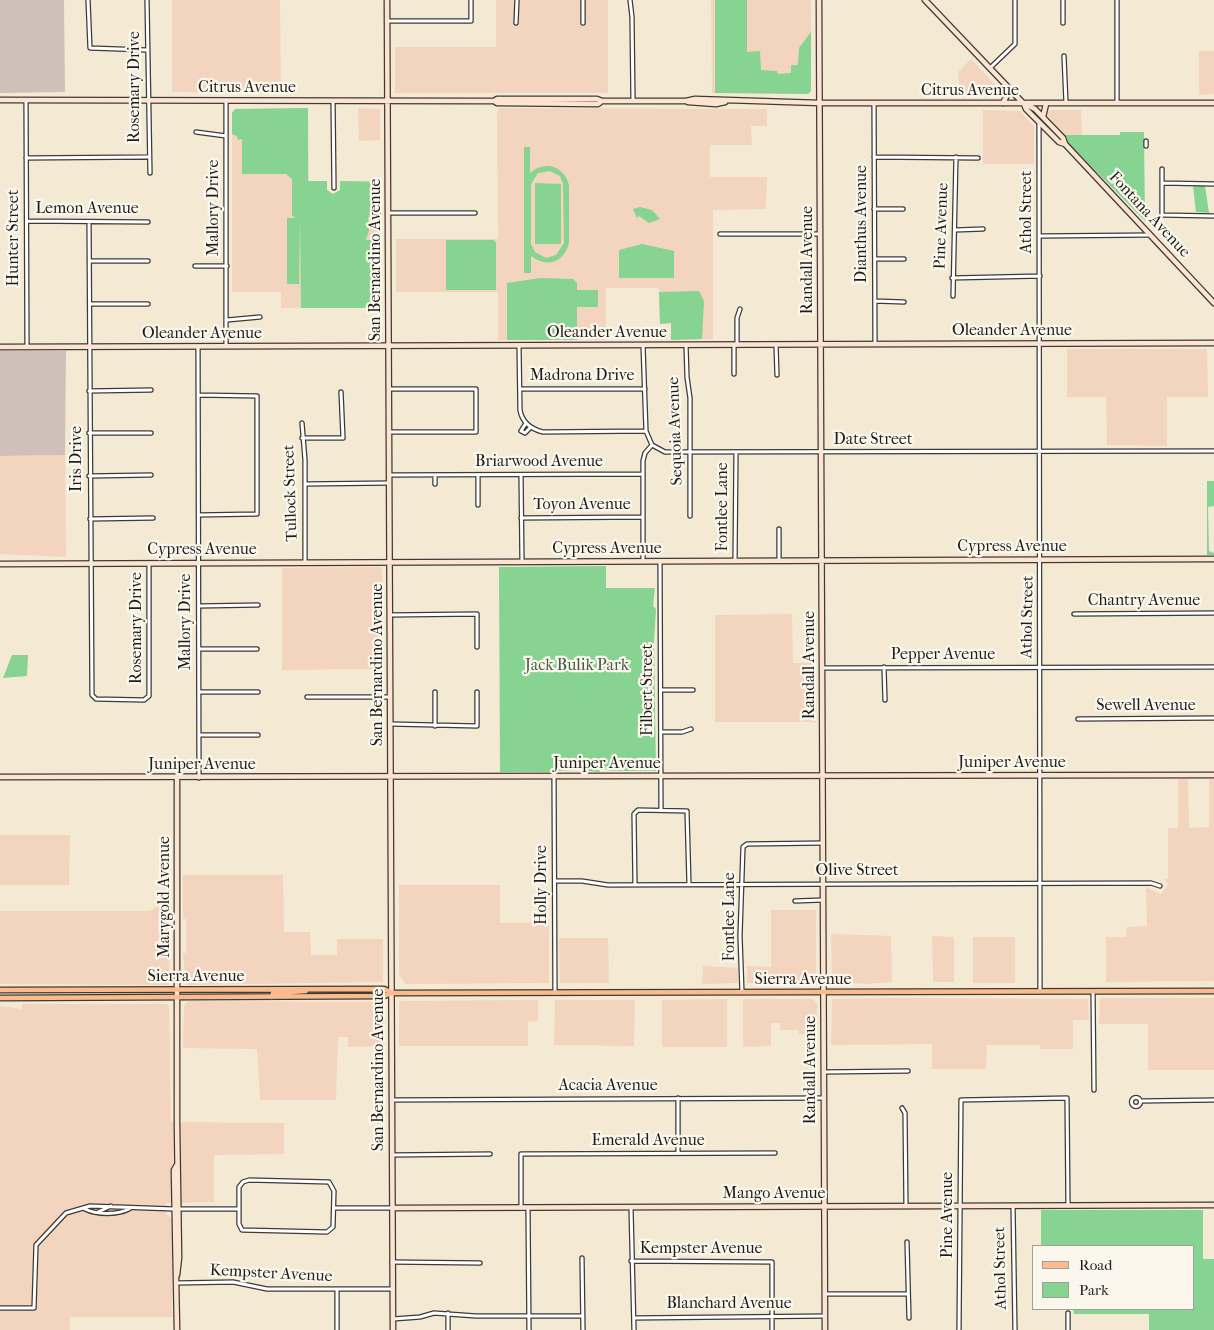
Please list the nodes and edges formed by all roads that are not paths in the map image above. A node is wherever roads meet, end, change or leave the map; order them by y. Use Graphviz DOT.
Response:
graph roads {
  1 [pos="88,0"];
  2 [pos="147,0"];
  3 [pos="387,0"];
  4 [pos="471,0"];
  5 [pos="517,0"];
  6 [pos="582,0"];
  7 [pos="630,0"];
  8 [pos="819,0"];
  9 [pos="925,0"];
  10 [pos="1014,0"];
  11 [pos="1063,0"];
  12 [pos="1117,0"];
  13 [pos="388,21"];
  14 [pos="516,23"];
  15 [pos="583,23"];
  16 [pos="1063,23"];
  17 [pos="147,50"];
  18 [pos="1064,56"];
  19 [pos="991,67"];
  20 [pos="1005,83"];
  21 [pos="0,100"];
  22 [pos="26,100"];
  23 [pos="148,100"];
  24 [pos="226,100"];
  25 [pos="333,101"];
  26 [pos="388,101"];
  27 [pos="633,101"];
  28 [pos="820,102"];
  29 [pos="874,103"];
  30 [pos="1214,103"];
  31 [pos="1003,104"];
  32 [pos="1024,104"];
  33 [pos="1046,104"];
  34 [pos="1066,104"];
  35 [pos="1117,104"];
  36 [pos="1043,118"];
  37 [pos="1039,122"];
  38 [pos="196,132"];
  39 [pos="226,136"];
  40 [pos="1146,141"];
  41 [pos="1065,144"];
  42 [pos="1146,146"];
  43 [pos="874,156"];
  44 [pos="148,157"];
  45 [pos="956,157"];
  46 [pos="26,158"];
  47 [pos="978,158"];
  48 [pos="1162,169"];
  49 [pos="150,173"];
  50 [pos="1162,183"];
  51 [pos="1214,184"];
  52 [pos="334,188"];
  53 [pos="874,209"];
  54 [pos="903,209"];
  55 [pos="388,213"];
  56 [pos="475,213"];
  57 [pos="1214,216"];
  58 [pos="26,222"];
  59 [pos="89,222"];
  60 [pos="148,222"];
  61 [pos="983,229"];
  62 [pos="955,230"];
  63 [pos="720,234"];
  64 [pos="820,234"];
  65 [pos="1151,235"];
  66 [pos="1040,236"];
  67 [pos="874,259"];
  68 [pos="904,259"];
  69 [pos="89,261"];
  70 [pos="148,261"];
  71 [pos="195,266"];
  72 [pos="226,266"];
  73 [pos="1040,276"];
  74 [pos="952,278"];
  75 [pos="953,296"];
  76 [pos="875,301"];
  77 [pos="904,302"];
  78 [pos="1214,302"];
  79 [pos="90,304"];
  80 [pos="148,304"];
  81 [pos="740,309"];
  82 [pos="260,317"];
  83 [pos="227,320"];
  84 [pos="821,344"];
  85 [pos="875,344"];
  86 [pos="1040,344"];
  87 [pos="1214,344"];
  88 [pos="643,345"];
  89 [pos="686,345"];
  90 [pos="736,345"];
  91 [pos="776,345"];
  92 [pos="198,346"];
  93 [pos="226,346"];
  94 [pos="389,346"];
  95 [pos="519,346"];
  96 [pos="0,347"];
  97 [pos="27,347"];
  98 [pos="89,347"];
  99 [pos="734,374"];
  100 [pos="777,375"];
  101 [pos="645,388"];
  102 [pos="389,389"];
  103 [pos="520,389"];
  104 [pos="151,390"];
  105 [pos="89,391"];
  106 [pos="341,392"];
  107 [pos="198,395"];
  108 [pos="302,423"];
  109 [pos="526,423"];
  110 [pos="530,428"];
  111 [pos="646,431"];
  112 [pos="389,432"];
  113 [pos="151,433"];
  114 [pos="89,434"];
  115 [pos="302,438"];
  116 [pos="652,445"];
  117 [pos="1041,451"];
  118 [pos="1214,451"];
  119 [pos="690,453"];
  120 [pos="736,453"];
  121 [pos="821,453"];
  122 [pos="643,474"];
  123 [pos="151,475"];
  124 [pos="389,475"];
  125 [pos="435,475"];
  126 [pos="478,475"];
  127 [pos="521,475"];
  128 [pos="89,476"];
  129 [pos="389,483"];
  130 [pos="305,484"];
  131 [pos="435,484"];
  132 [pos="478,505"];
  133 [pos="199,514"];
  134 [pos="690,516"];
  135 [pos="643,517"];
  136 [pos="90,518"];
  137 [pos="153,518"];
  138 [pos="521,518"];
  139 [pos="779,529"];
  140 [pos="1041,559"];
  141 [pos="1214,559"];
  142 [pos="643,561"];
  143 [pos="660,561"];
  144 [pos="736,561"];
  145 [pos="779,561"];
  146 [pos="822,561"];
  147 [pos="91,562"];
  148 [pos="149,562"];
  149 [pos="198,562"];
  150 [pos="305,562"];
  151 [pos="390,562"];
  152 [pos="522,562"];
  153 [pos="0,564"];
  154 [pos="258,605"];
  155 [pos="198,606"];
  156 [pos="1214,612"];
  157 [pos="1074,614"];
  158 [pos="390,615"];
  159 [pos="478,647"];
  160 [pos="198,649"];
  161 [pos="258,649"];
  162 [pos="884,667"];
  163 [pos="1040,667"];
  164 [pos="1214,667"];
  165 [pos="822,668"];
  166 [pos="661,690"];
  167 [pos="693,690"];
  168 [pos="198,692"];
  169 [pos="258,692"];
  170 [pos="435,692"];
  171 [pos="477,692"];
  172 [pos="92,695"];
  173 [pos="307,697"];
  174 [pos="390,697"];
  175 [pos="884,700"];
  176 [pos="1214,718"];
  177 [pos="1078,719"];
  178 [pos="390,724"];
  179 [pos="435,726"];
  180 [pos="691,729"];
  181 [pos="661,732"];
  182 [pos="198,735"];
  183 [pos="258,735"];
  184 [pos="1039,775"];
  185 [pos="1214,775"];
  186 [pos="554,776"];
  187 [pos="661,776"];
  188 [pos="823,776"];
  189 [pos="0,777"];
  190 [pos="391,777"];
  191 [pos="177,778"];
  192 [pos="199,778"];
  193 [pos="661,810"];
  194 [pos="823,843"];
  195 [pos="555,881"];
  196 [pos="1039,883"];
  197 [pos="635,884"];
  198 [pos="689,884"];
  199 [pos="742,884"];
  200 [pos="823,884"];
  201 [pos="1160,886"];
  202 [pos="823,900"];
  203 [pos="796,901"];
  204 [pos="0,990"];
  205 [pos="178,990"];
  206 [pos="310,990"];
  207 [pos="1093,991"];
  208 [pos="1214,991"];
  209 [pos="742,992"];
  210 [pos="824,992"];
  211 [pos="1040,992"];
  212 [pos="392,993"];
  213 [pos="555,993"];
  214 [pos="272,997"];
  215 [pos="0,998"];
  216 [pos="178,998"];
  217 [pos="824,1072"];
  218 [pos="908,1072"];
  219 [pos="1094,1090"];
  220 [pos="678,1098"];
  221 [pos="824,1098"];
  222 [pos="392,1100"];
  223 [pos="1214,1100"];
  224 [pos="1141,1101"];
  225 [pos="902,1108"];
  226 [pos="678,1153"];
  227 [pos="775,1153"];
  228 [pos="490,1154"];
  229 [pos="392,1155"];
  230 [pos="1214,1205"];
  231 [pos="111,1206"];
  232 [pos="906,1206"];
  233 [pos="1013,1206"];
  234 [pos="1068,1206"];
  235 [pos="824,1207"];
  236 [pos="960,1207"];
  237 [pos="334,1208"];
  238 [pos="392,1208"];
  239 [pos="521,1208"];
  240 [pos="528,1208"];
  241 [pos="631,1208"];
  242 [pos="84,1209"];
  243 [pos="129,1209"];
  244 [pos="176,1209"];
  245 [pos="239,1209"];
  246 [pos="98,1213"];
  247 [pos="907,1242"];
  248 [pos="582,1258"];
  249 [pos="631,1261"];
  250 [pos="392,1262"];
  251 [pos="480,1263"];
  252 [pos="177,1275"];
  253 [pos="177,1283"];
  254 [pos="392,1289"];
  255 [pos="337,1290"];
  256 [pos="825,1294"];
  257 [pos="908,1294"];
  258 [pos="0,1308"];
  259 [pos="448,1313"];
  260 [pos="1068,1313"];
  261 [pos="529,1316"];
  262 [pos="583,1316"];
  263 [pos="772,1316"];
  264 [pos="825,1316"];
  265 [pos="634,1318"];
  266 [pos="909,1318"];
  267 [pos="393,1319"];
  268 [pos="177,1330"];
  269 [pos="337,1330"];
  270 [pos="393,1330"];
  271 [pos="448,1330"];
  272 [pos="529,1330"];
  273 [pos="583,1330"];
  274 [pos="634,1330"];
  275 [pos="772,1330"];
  276 [pos="825,1330"];
  277 [pos="959,1330"];
  278 [pos="1015,1330"];
  279 [pos="1068,1330"];
  1 -- 17 [label="street"];
  2 -- 17 [label="street, Rosemary Drive"];
  3 -- 13 [label="street, San Bernardino Avenue"];
  4 -- 13 [label="street"];
  5 -- 14 [label="street"];
  6 -- 15 [label="street"];
  7 -- 27 [label="street"];
  8 -- 28 [label="street, Randall Avenue"];
  9 -- 19 [label="street, Fontana Avenue"];
  10 -- 19 [label="street"];
  11 -- 16 [label="street"];
  12 -- 35 [label="street"];
  13 -- 26 [label="street, San Bernardino Avenue"];
  17 -- 23 [label="street, Rosemary Drive"];
  18 -- 34 [label="street"];
  19 -- 20 [label="street, Fontana Avenue"];
  20 -- 31 [label="street"];
  20 -- 32 [label="street, Fontana Avenue"];
  21 -- 22 [label="street, Citrus Avenue"];
  22 -- 23 [label="street, Citrus Avenue"];
  22 -- 46 [label="street, Hunter Street"];
  23 -- 24 [label="street, Citrus Avenue"];
  23 -- 44 [label="street, Rosemary Drive"];
  24 -- 25 [label="street, Citrus Avenue"];
  24 -- 39 [label="street, Mallory Drive"];
  25 -- 26 [label="street, Citrus Avenue"];
  25 -- 52 [label="street"];
  26 -- 27 [label="street, Citrus Avenue"];
  26 -- 55 [label="street, San Bernardino Avenue"];
  27 -- 28 [label="street, Citrus Avenue"];
  28 -- 29 [label="street, Citrus Avenue"];
  28 -- 64 [label="street, Randall Avenue"];
  29 -- 31 [label="street, Citrus Avenue"];
  29 -- 43 [label="street, Dianthus Avenue"];
  30 -- 35 [label="street, Citrus Avenue"];
  31 -- 32 [label="street, Citrus Avenue"];
  32 -- 33 [label="street, Citrus Avenue"];
  32 -- 36 [label="street, Fontana Avenue"];
  32 -- 37 [label="street, Fontana Avenue"];
  33 -- 34 [label="street, Citrus Avenue"];
  33 -- 36 [label="street"];
  34 -- 35 [label="street, Citrus Avenue"];
  36 -- 41 [label="street, Fontana Avenue"];
  37 -- 41 [label="street, Fontana Avenue"];
  37 -- 66 [label="street, Athol Street"];
  38 -- 39 [label="street"];
  39 -- 72 [label="street, Mallory Drive"];
  40 -- 42 [label="street"];
  41 -- 65 [label="street, Fontana Avenue"];
  43 -- 45 [label="street"];
  43 -- 53 [label="street, Dianthus Avenue"];
  44 -- 46 [label="street"];
  44 -- 49 [label="street, Rosemary Drive"];
  45 -- 47 [label="street"];
  45 -- 62 [label="street, Pine Avenue"];
  46 -- 58 [label="street, Hunter Street"];
  48 -- 50 [label="street"];
  50 -- 51 [label="street"];
  50 -- 57 [label="street"];
  53 -- 54 [label="street"];
  53 -- 67 [label="street, Dianthus Avenue"];
  55 -- 56 [label="street"];
  55 -- 94 [label="street, San Bernardino Avenue"];
  58 -- 59 [label="street, Lemon Avenue"];
  58 -- 97 [label="street, Hunter Street"];
  59 -- 60 [label="street, Lemon Avenue"];
  59 -- 69 [label="street, Iris Drive"];
  61 -- 62 [label="street"];
  62 -- 74 [label="street, Pine Avenue"];
  63 -- 64 [label="street"];
  64 -- 84 [label="street, Randall Avenue"];
  65 -- 66 [label="street"];
  65 -- 78 [label="street, Fontana Avenue"];
  66 -- 73 [label="street, Athol Street"];
  67 -- 68 [label="street"];
  67 -- 76 [label="street, Dianthus Avenue"];
  69 -- 70 [label="street"];
  69 -- 79 [label="street, Iris Drive"];
  71 -- 72 [label="street"];
  72 -- 83 [label="street, Mallory Drive"];
  73 -- 74 [label="street"];
  73 -- 86 [label="street, Athol Street"];
  74 -- 75 [label="street, Pine Avenue"];
  76 -- 77 [label="street"];
  76 -- 85 [label="street, Dianthus Avenue"];
  79 -- 80 [label="street"];
  79 -- 98 [label="street, Iris Drive"];
  81 -- 90 [label="street"];
  82 -- 83 [label="street"];
  83 -- 93 [label="street, Mallory Drive"];
  84 -- 85 [label="street, Oleander Avenue"];
  84 -- 91 [label="street, Oleander Avenue"];
  84 -- 121 [label="street, Randall Avenue"];
  85 -- 86 [label="street, Oleander Avenue"];
  86 -- 87 [label="street, Oleander Avenue"];
  86 -- 117 [label="street, Athol Street"];
  88 -- 89 [label="street, Oleander Avenue"];
  88 -- 95 [label="street, Oleander Avenue"];
  88 -- 101 [label="street"];
  89 -- 90 [label="street, Oleander Avenue"];
  89 -- 119 [label="street, Sequoia Avenue"];
  90 -- 91 [label="street, Oleander Avenue"];
  90 -- 99 [label="street"];
  91 -- 100 [label="street"];
  92 -- 93 [label="street, Oleander Avenue"];
  92 -- 98 [label="street, Oleander Avenue"];
  92 -- 107 [label="street, Mallory Drive"];
  93 -- 94 [label="street, Oleander Avenue"];
  94 -- 95 [label="street, Oleander Avenue"];
  94 -- 102 [label="street, San Bernardino Avenue"];
  95 -- 103 [label="street"];
  96 -- 97 [label="street, Oleander Avenue"];
  97 -- 98 [label="street, Oleander Avenue"];
  98 -- 105 [label="street, Iris Drive"];
  101 -- 103 [label="street, Madrona Drive"];
  101 -- 111 [label="street"];
  102 -- 112 [label="street, San Bernardino Avenue"];
  102 -- 112 [label="street"];
  103 -- 109 [label="street"];
  104 -- 105 [label="street"];
  105 -- 114 [label="street, Iris Drive"];
  106 -- 115 [label="street"];
  107 -- 133 [label="street, Mallory Drive"];
  107 -- 133 [label="street"];
  108 -- 115 [label="street, Tullock Street"];
  109 -- 110 [label="street"];
  109 -- 110 [label="street"];
  110 -- 111 [label="street"];
  111 -- 116 [label="street"];
  112 -- 124 [label="street, San Bernardino Avenue"];
  113 -- 114 [label="street"];
  114 -- 128 [label="street, Iris Drive"];
  115 -- 130 [label="street, Tullock Street"];
  116 -- 119 [label="street, Date Street"];
  116 -- 122 [label="street"];
  117 -- 118 [label="street, Date Street"];
  117 -- 121 [label="street, Date Street"];
  117 -- 140 [label="street, Athol Street"];
  119 -- 120 [label="street, Date Street"];
  119 -- 134 [label="street, Sequoia Avenue"];
  120 -- 121 [label="street, Date Street"];
  120 -- 144 [label="street, Fontlee Lane"];
  121 -- 146 [label="street, Randall Avenue"];
  122 -- 127 [label="street, Briarwood Avenue"];
  122 -- 135 [label="street"];
  123 -- 128 [label="street"];
  124 -- 125 [label="street, Briarwood Avenue"];
  124 -- 129 [label="street, San Bernardino Avenue"];
  125 -- 126 [label="street, Briarwood Avenue"];
  125 -- 131 [label="street"];
  126 -- 127 [label="street, Briarwood Avenue"];
  126 -- 132 [label="street"];
  127 -- 138 [label="street"];
  128 -- 136 [label="street, Iris Drive"];
  129 -- 130 [label="street"];
  129 -- 151 [label="street, San Bernardino Avenue"];
  130 -- 150 [label="street, Tullock Street"];
  133 -- 149 [label="street, Mallory Drive"];
  135 -- 138 [label="street, Toyon Avenue"];
  135 -- 142 [label="street"];
  136 -- 137 [label="street"];
  136 -- 147 [label="street, Iris Drive"];
  138 -- 152 [label="street"];
  139 -- 145 [label="street"];
  140 -- 141 [label="street, Cypress Avenue"];
  140 -- 146 [label="street, Cypress Avenue"];
  140 -- 163 [label="street, Athol Street"];
  142 -- 143 [label="street, Cypress Avenue"];
  142 -- 152 [label="street, Cypress Avenue"];
  143 -- 144 [label="street, Cypress Avenue"];
  143 -- 166 [label="street, Filbert Street"];
  144 -- 145 [label="street, Cypress Avenue"];
  145 -- 146 [label="street, Cypress Avenue"];
  146 -- 165 [label="street, Randall Avenue"];
  147 -- 148 [label="street, Cypress Avenue"];
  147 -- 153 [label="street, Cypress Avenue"];
  147 -- 172 [label="street, Iris Drive"];
  148 -- 149 [label="street, Cypress Avenue"];
  148 -- 172 [label="street, Rosemary Drive"];
  149 -- 150 [label="street, Cypress Avenue"];
  149 -- 155 [label="street, Mallory Drive"];
  150 -- 151 [label="street, Cypress Avenue"];
  151 -- 152 [label="street, Cypress Avenue"];
  151 -- 158 [label="street, San Bernardino Avenue"];
  154 -- 155 [label="street"];
  155 -- 160 [label="street, Mallory Drive"];
  156 -- 157 [label="street, Chantry Avenue"];
  158 -- 159 [label="street"];
  158 -- 174 [label="street, San Bernardino Avenue"];
  160 -- 161 [label="street"];
  160 -- 168 [label="street, Mallory Drive"];
  162 -- 163 [label="street, Pepper Avenue"];
  162 -- 165 [label="street, Pepper Avenue"];
  162 -- 175 [label="street"];
  163 -- 164 [label="street, Pepper Avenue"];
  163 -- 184 [label="street, Athol Street"];
  165 -- 188 [label="street, Randall Avenue"];
  166 -- 167 [label="street"];
  166 -- 181 [label="street, Filbert Street"];
  168 -- 169 [label="street"];
  168 -- 182 [label="street, Mallory Drive"];
  170 -- 179 [label="street"];
  171 -- 179 [label="street"];
  173 -- 174 [label="street"];
  174 -- 178 [label="street, San Bernardino Avenue"];
  176 -- 177 [label="street, Sewell Avenue"];
  178 -- 179 [label="street"];
  178 -- 190 [label="street, San Bernardino Avenue"];
  180 -- 181 [label="street"];
  181 -- 187 [label="street, Filbert Street"];
  182 -- 183 [label="street"];
  182 -- 192 [label="street, Mallory Drive"];
  184 -- 185 [label="street, Juniper Avenue"];
  184 -- 188 [label="street, Juniper Avenue"];
  184 -- 196 [label="street, Athol Street"];
  186 -- 187 [label="street, Juniper Avenue"];
  186 -- 190 [label="street, Juniper Avenue"];
  186 -- 195 [label="street, Holly Drive"];
  187 -- 188 [label="street, Juniper Avenue"];
  187 -- 193 [label="street, Filbert Street"];
  188 -- 194 [label="street, Randall Avenue"];
  189 -- 191 [label="street, Juniper Avenue"];
  190 -- 192 [label="street, Juniper Avenue"];
  190 -- 212 [label="street, San Bernardino Avenue"];
  191 -- 192 [label="street, Juniper Avenue"];
  191 -- 205 [label="street, Marygold Avenue"];
  193 -- 197 [label="street"];
  193 -- 198 [label="street"];
  194 -- 199 [label="street, Fontlee Lane"];
  194 -- 200 [label="street, Randall Avenue"];
  195 -- 197 [label="street, Olive Street"];
  195 -- 213 [label="street, Holly Drive"];
  196 -- 200 [label="street, Olive Street"];
  196 -- 201 [label="street, Olive Street"];
  196 -- 211 [label="street, Athol Street"];
  197 -- 198 [label="street, Olive Street"];
  198 -- 199 [label="street, Olive Street"];
  199 -- 200 [label="street, Olive Street"];
  199 -- 209 [label="street, Fontlee Lane"];
  200 -- 202 [label="street, Randall Avenue"];
  202 -- 203 [label="street"];
  202 -- 210 [label="street, Randall Avenue"];
  204 -- 205 [label="main road, Sierra Avenue"];
  205 -- 206 [label="main road, Sierra Avenue"];
  205 -- 216 [label="street, Marygold Avenue"];
  206 -- 212 [label="main road, Sierra Avenue"];
  206 -- 214 [label="main road"];
  207 -- 208 [label="main road, Sierra Avenue"];
  207 -- 211 [label="main road, Sierra Avenue"];
  207 -- 219 [label="street"];
  209 -- 210 [label="main road, Sierra Avenue"];
  209 -- 213 [label="main road, Sierra Avenue"];
  210 -- 211 [label="main road, Sierra Avenue"];
  210 -- 217 [label="street, Randall Avenue"];
  212 -- 213 [label="main road, Sierra Avenue"];
  212 -- 214 [label="main road, Sierra Avenue"];
  212 -- 222 [label="street, San Bernardino Avenue"];
  214 -- 216 [label="main road, Sierra Avenue"];
  215 -- 216 [label="main road, Sierra Avenue"];
  216 -- 244 [label="street, Marygold Avenue"];
  217 -- 218 [label="street"];
  217 -- 221 [label="street, Randall Avenue"];
  220 -- 221 [label="street, Acacia Avenue"];
  220 -- 222 [label="street, Acacia Avenue"];
  220 -- 226 [label="street"];
  221 -- 235 [label="street, Randall Avenue"];
  222 -- 229 [label="street, San Bernardino Avenue"];
  223 -- 224 [label="street"];
  225 -- 232 [label="street"];
  226 -- 227 [label="street, Emerald Avenue"];
  226 -- 239 [label="street, Emerald Avenue"];
  228 -- 229 [label="street"];
  229 -- 238 [label="street, San Bernardino Avenue"];
  230 -- 234 [label="street, Mango Avenue"];
  231 -- 242 [label="street"];
  231 -- 243 [label="street"];
  231 -- 246 [label="street"];
  232 -- 235 [label="street, Mango Avenue"];
  232 -- 236 [label="street, Mango Avenue"];
  233 -- 234 [label="street, Mango Avenue"];
  233 -- 236 [label="street, Mango Avenue"];
  233 -- 278 [label="street, Athol Street"];
  234 -- 236 [label="street, Pine Avenue"];
  235 -- 241 [label="street, Mango Avenue"];
  235 -- 256 [label="street, Randall Avenue"];
  236 -- 277 [label="street, Pine Avenue"];
  237 -- 238 [label="street, Mango Avenue"];
  237 -- 245 [label="street"];
  237 -- 245 [label="street"];
  238 -- 239 [label="street, Mango Avenue"];
  238 -- 250 [label="street, San Bernardino Avenue"];
  239 -- 240 [label="street, Mango Avenue"];
  240 -- 241 [label="street, Mango Avenue"];
  240 -- 261 [label="street"];
  241 -- 249 [label="street"];
  242 -- 246 [label="street"];
  242 -- 258 [label="street"];
  243 -- 244 [label="street"];
  243 -- 246 [label="street"];
  244 -- 245 [label="street"];
  244 -- 252 [label="street"];
  244 -- 252 [label="street"];
  247 -- 257 [label="street"];
  248 -- 262 [label="street"];
  249 -- 263 [label="street, Kempster Avenue"];
  249 -- 265 [label="street"];
  250 -- 251 [label="street"];
  250 -- 254 [label="street, San Bernardino Avenue"];
  252 -- 253 [label="street"];
  253 -- 255 [label="street, Kempster Avenue"];
  253 -- 268 [label="street"];
  254 -- 255 [label="street, Kempster Avenue"];
  254 -- 267 [label="street, San Bernardino Avenue"];
  255 -- 269 [label="street"];
  256 -- 257 [label="street"];
  256 -- 264 [label="street, Randall Avenue"];
  257 -- 266 [label="street"];
  259 -- 261 [label="street"];
  259 -- 267 [label="street"];
  259 -- 271 [label="street"];
  260 -- 279 [label="street"];
  261 -- 262 [label="street"];
  261 -- 272 [label="street"];
  262 -- 273 [label="street"];
  263 -- 264 [label="street, Blanchard Avenue"];
  263 -- 265 [label="street, Blanchard Avenue"];
  263 -- 275 [label="street"];
  264 -- 276 [label="street, Randall Avenue"];
  265 -- 274 [label="street"];
  267 -- 270 [label="street, San Bernardino Avenue"];
}
